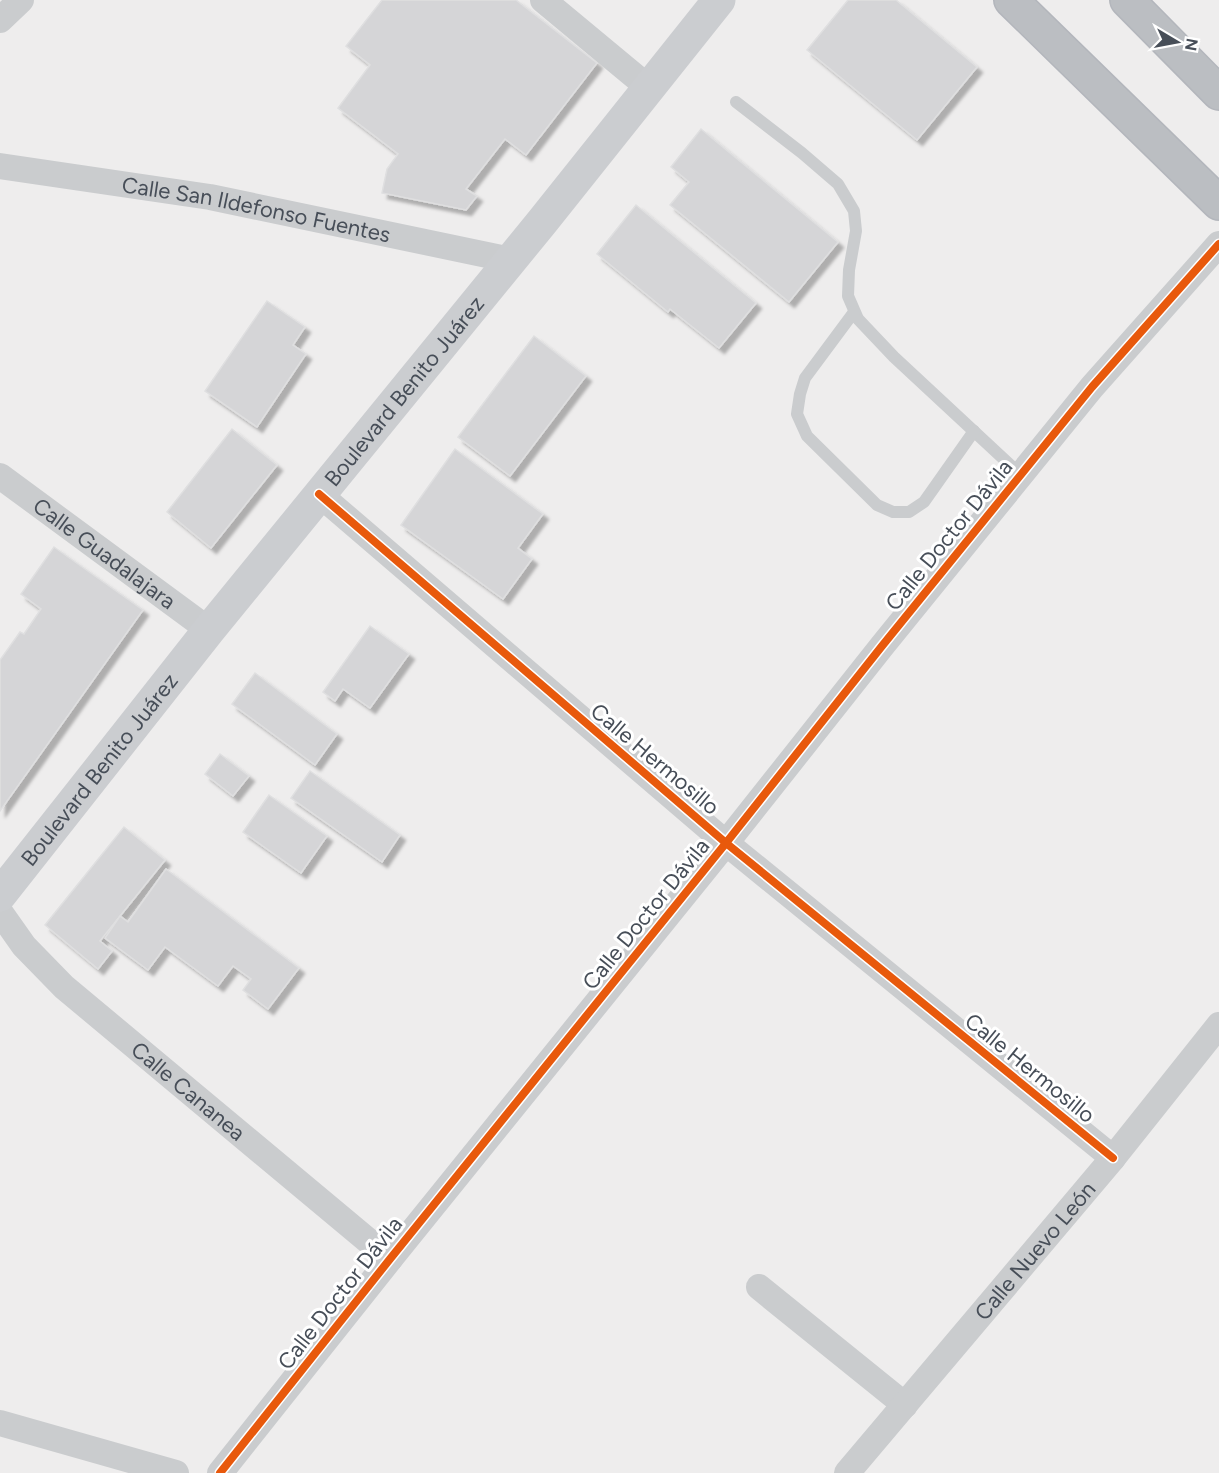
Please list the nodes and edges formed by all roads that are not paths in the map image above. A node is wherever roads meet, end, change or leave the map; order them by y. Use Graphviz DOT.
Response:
graph roads {
  1 [pos="21,0"];
  2 [pos="543,0"];
  3 [pos="719,0"];
  4 [pos="1011,0"];
  5 [pos="1126,0"];
  6 [pos="0,20"];
  7 [pos="650,88"];
  8 [pos="1219,93"];
  9 [pos="736,102"];
  10 [pos="0,166"];
  11 [pos="1219,203"];
  12 [pos="1219,244"];
  13 [pos="511,260"];
  14 [pos="854,312"];
  15 [pos="974,431"];
  16 [pos="1021,475"];
  17 [pos="0,476"];
  18 [pos="319,494"];
  19 [pos="209,630"];
  20 [pos="726,843"];
  21 [pos="0,895"];
  22 [pos="0,912"];
  23 [pos="1219,1025"];
  24 [pos="1113,1158"];
  25 [pos="390,1259"];
  26 [pos="759,1287"];
  27 [pos="905,1405"];
  28 [pos="0,1423"];
  29 [pos="176,1473"];
  30 [pos="220,1473"];
  31 [pos="847,1473"];
  1 -- 6 [label="street"];
  2 -- 7 [label="street"];
  3 -- 7 [label="main road, Boulevard Benito Juárez"];
  4 -- 11 [label="highway"];
  5 -- 8 [label="highway"];
  7 -- 13 [label="main road, Boulevard Benito Juárez"];
  9 -- 14 [label="lane"];
  10 -- 13 [label="street, Calle San Ildefonso Fuentes"];
  12 -- 16 [label="street, Calle Doctor Dávila"];
  13 -- 18 [label="main road, Boulevard Benito Juárez"];
  14 -- 15 [label="lane"];
  14 -- 15 [label="lane"];
  15 -- 16 [label="lane"];
  16 -- 20 [label="street, Calle Doctor Dávila"];
  17 -- 19 [label="street, Calle Guadalajara"];
  18 -- 19 [label="main road, Boulevard Benito Juárez"];
  18 -- 20 [label="street, Calle Hermosillo"];
  19 -- 21 [label="main road, Boulevard Benito Juárez"];
  20 -- 24 [label="street, Calle Hermosillo"];
  20 -- 25 [label="street, Calle Doctor Dávila"];
  22 -- 25 [label="street, Calle Cananea"];
  23 -- 24 [label="street, Calle Nuevo León"];
  24 -- 27 [label="street, Calle Nuevo León"];
  25 -- 30 [label="street, Calle Doctor Dávila"];
  26 -- 27 [label="street"];
  27 -- 31 [label="street, Calle Nuevo León"];
  28 -- 29 [label="street"];
}
